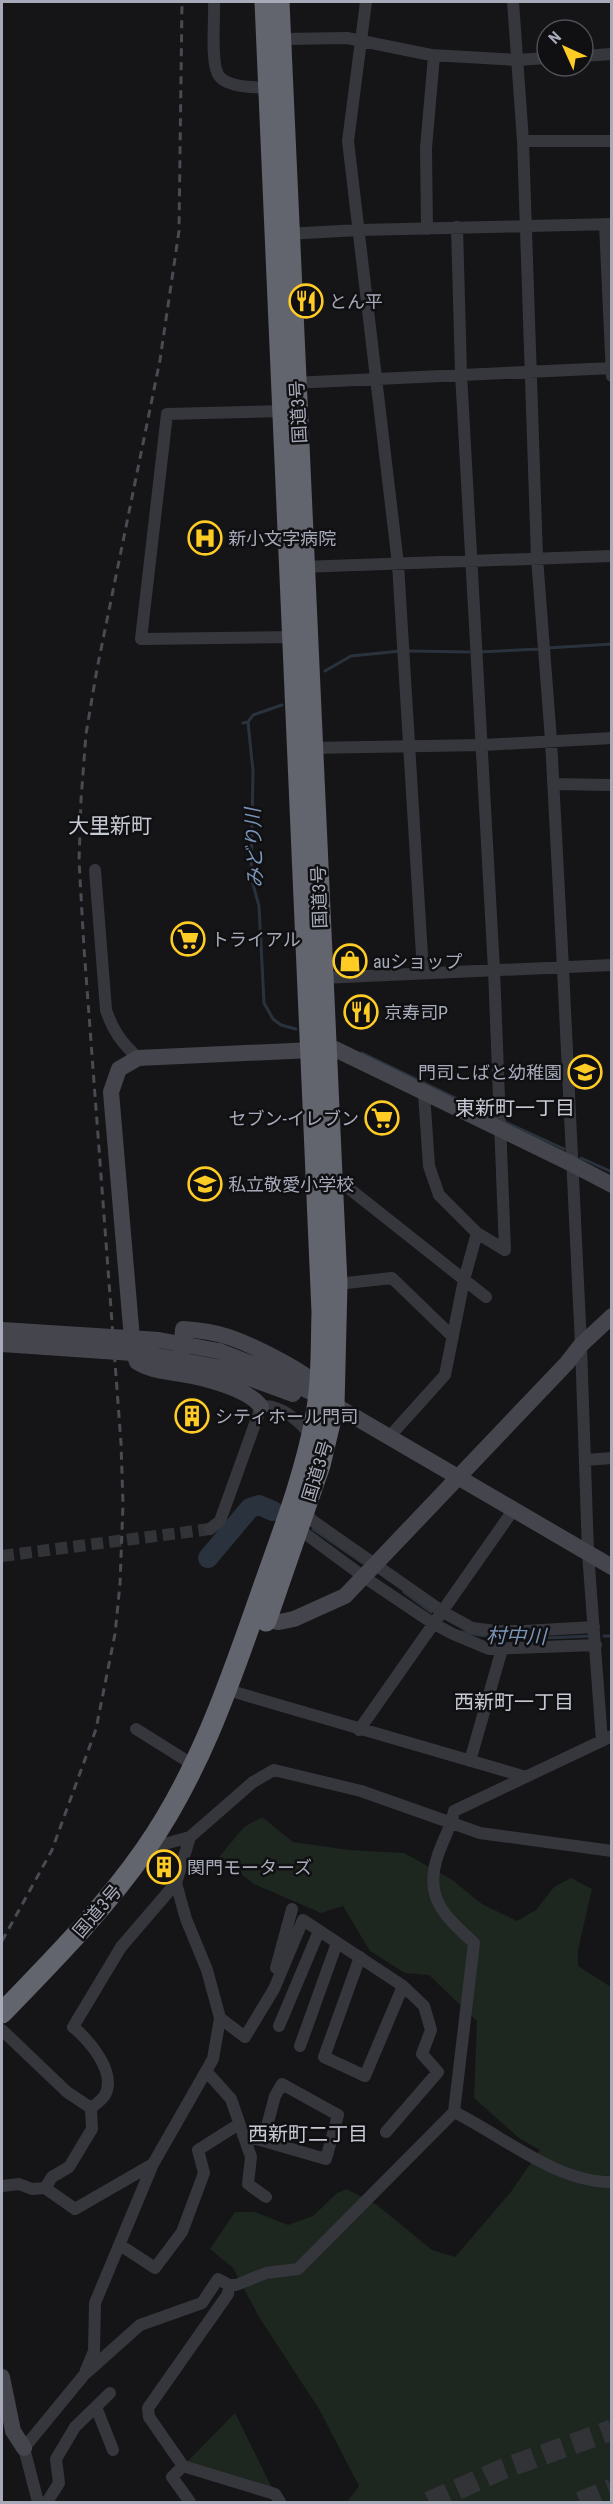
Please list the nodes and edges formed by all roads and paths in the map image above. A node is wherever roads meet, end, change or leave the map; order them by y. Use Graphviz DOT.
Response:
graph roads {
  1 [pos="214,2"];
  2 [pos="265,2"];
  3 [pos="279,2"];
  4 [pos="366,2"];
  5 [pos="513,2"];
  6 [pos="282,39"];
  7 [pos="361,39"];
  8 [pos="612,54"];
  9 [pos="595,55"];
  10 [pos="434,56"];
  11 [pos="535,59"];
  12 [pos="517,60"];
  13 [pos="276,87"];
  14 [pos="523,141"];
  15 [pos="612,141"];
  16 [pos="608,224"];
  17 [pos="525,225"];
  18 [pos="457,227"];
  19 [pos="427,229"];
  20 [pos="360,230"];
  21 [pos="282,235"];
  22 [pos="611,368"];
  23 [pos="531,370"];
  24 [pos="461,373"];
  25 [pos="612,376"];
  26 [pos="376,377"];
  27 [pos="289,383"];
  28 [pos="283,411"];
  29 [pos="612,556"];
  30 [pos="537,558"];
  31 [pos="472,560"];
  32 [pos="398,564"];
  33 [pos="297,568"];
  34 [pos="300,637"];
  35 [pos="612,738"];
  36 [pos="551,740"];
  37 [pos="483,745"];
  38 [pos="408,746"];
  39 [pos="305,748"];
  40 [pos="553,784"];
  41 [pos="612,785"];
  42 [pos="95,870"];
  43 [pos="612,966"];
  44 [pos="563,968"];
  45 [pos="494,970"];
  46 [pos="423,972"];
  47 [pos="322,978"];
  48 [pos="317,1048"];
  49 [pos="138,1058"];
  50 [pos="424,1094"];
  51 [pos="499,1128"];
  52 [pos="572,1164"];
  53 [pos="332,1175"];
  54 [pos="612,1185"];
  55 [pos="477,1233"];
  56 [pos="464,1280"];
  57 [pos="337,1284"];
  58 [pos="486,1297"];
  59 [pos="612,1316"];
  60 [pos="2,1330"];
  61 [pos="453,1337"];
  62 [pos="2,1344"];
  63 [pos="581,1345"];
  64 [pos="180,1374"];
  65 [pos="322,1398"];
  66 [pos="261,1407"];
  67 [pos="311,1436"];
  68 [pos="390,1436"];
  69 [pos="612,1458"];
  70 [pos="586,1460"];
  71 [pos="460,1477"];
  72 [pos="514,1509"];
  73 [pos="302,1521"];
  74 [pos="210,1529"];
  75 [pos="588,1553"];
  76 [pos="376,1564"];
  77 [pos="612,1567"];
  78 [pos="364,1576"];
  79 [pos="443,1612"];
  80 [pos="259,1619"];
  81 [pos="434,1624"];
  82 [pos="594,1626"];
  83 [pos="596,1645"];
  84 [pos="502,1649"];
  85 [pos="238,1693"];
  86 [pos="136,1729"];
  87 [pos="359,1730"];
  88 [pos="608,1741"];
  89 [pos="470,1761"];
  90 [pos="195,1766"];
  91 [pos="526,1777"];
  92 [pos="451,1824"];
  93 [pos="190,1838"];
  94 [pos="146,1849"];
  95 [pos="612,1851"];
  96 [pos="176,1883"];
  97 [pos="292,1909"];
  98 [pos="319,1930"];
  99 [pos="337,1943"];
  100 [pos="360,1958"];
  101 [pos="403,1986"];
  102 [pos="267,2001"];
  103 [pos="2,2013"];
  104 [pos="220,2018"];
  105 [pos="279,2026"];
  106 [pos="2,2030"];
  107 [pos="300,2046"];
  108 [pos="206,2071"];
  109 [pos="91,2108"];
  110 [pos="454,2112"];
  111 [pos="241,2129"];
  112 [pos="386,2132"];
  113 [pos="263,2141"];
  114 [pos="153,2164"];
  115 [pos="612,2182"];
  116 [pos="2,2186"];
  117 [pos="45,2188"];
  118 [pos="266,2197"];
  119 [pos="120,2245"];
  120 [pos="229,2285"];
  121 [pos="84,2375"];
  122 [pos="2,2377"];
  123 [pos="110,2393"];
  124 [pos="96,2407"];
  125 [pos="24,2448"];
  126 [pos="113,2450"];
  127 [pos="183,2466"];
  128 [pos="38,2502"];
  129 [pos="47,2502"];
  130 [pos="190,2502"];
  131 [pos="280,2502"];
  1 -- 13 [label="street"];
  2 -- 13 [label="highway, 国道3号"];
  3 -- 6 [label="highway, 国道3号"];
  4 -- 7 [label="street"];
  5 -- 12 [label="street"];
  6 -- 7 [label="street"];
  6 -- 13 [label="highway, 国道3号"];
  7 -- 10 [label="street"];
  7 -- 20 [label="street"];
  8 -- 9 [label="street"];
  10 -- 12 [label="street"];
  10 -- 19 [label="street"];
  11 -- 12 [label="street"];
  12 -- 14 [label="street"];
  13 -- 21 [label="highway, 国道3号"];
  14 -- 15 [label="street"];
  14 -- 17 [label="street"];
  16 -- 17 [label="street"];
  16 -- 22 [label="street"];
  17 -- 18 [label="street"];
  17 -- 23 [label="street"];
  18 -- 19 [label="street"];
  18 -- 24 [label="street"];
  19 -- 20 [label="street"];
  20 -- 21 [label="street"];
  20 -- 26 [label="street"];
  21 -- 27 [label="highway, 国道3号"];
  22 -- 23 [label="street"];
  22 -- 25 [label="street"];
  23 -- 24 [label="street"];
  23 -- 30 [label="street"];
  24 -- 26 [label="street"];
  24 -- 31 [label="street"];
  26 -- 27 [label="street"];
  26 -- 32 [label="street"];
  27 -- 28 [label="highway, 国道3号"];
  27 -- 33 [label="highway, 国道3号"];
  28 -- 33 [label="highway, 国道3号"];
  28 -- 34 [label="street"];
  29 -- 30 [label="street"];
  30 -- 31 [label="street"];
  30 -- 36 [label="street"];
  31 -- 32 [label="street"];
  31 -- 37 [label="street"];
  32 -- 33 [label="street"];
  32 -- 38 [label="street"];
  33 -- 34 [label="highway, 国道3号"];
  34 -- 39 [label="highway, 国道3号"];
  35 -- 36 [label="street"];
  36 -- 37 [label="street"];
  36 -- 40 [label="street"];
  37 -- 38 [label="street"];
  37 -- 45 [label="street"];
  38 -- 39 [label="street"];
  38 -- 46 [label="street"];
  39 -- 47 [label="highway, 国道3号"];
  39 -- 48 [label="highway, 国道3号"];
  40 -- 41 [label="street"];
  40 -- 44 [label="street"];
  42 -- 49 [label="street"];
  43 -- 44 [label="street"];
  44 -- 45 [label="street"];
  44 -- 52 [label="street"];
  45 -- 46 [label="street"];
  45 -- 51 [label="street"];
  46 -- 47 [label="street"];
  47 -- 48 [label="highway, 国道3号"];
  48 -- 49 [label="street"];
  48 -- 50 [label="street"];
  48 -- 53 [label="highway, 国道3号"];
  48 -- 65 [label="highway, 国道3号"];
  49 -- 64 [label="street"];
  50 -- 51 [label="street"];
  50 -- 55 [label="street"];
  51 -- 52 [label="street"];
  51 -- 55 [label="street"];
  52 -- 54 [label="street"];
  52 -- 63 [label="street"];
  53 -- 56 [label="street"];
  53 -- 57 [label="highway, 国道3号"];
  55 -- 56 [label="street"];
  56 -- 58 [label="street"];
  56 -- 61 [label="street"];
  57 -- 61 [label="street"];
  57 -- 65 [label="highway, 国道3号"];
  59 -- 63 [label="street"];
  60 -- 65 [label="street, bridge"];
  61 -- 68 [label="street"];
  62 -- 65 [label="street, bridge"];
  63 -- 70 [label="street"];
  63 -- 71 [label="street"];
  64 -- 65 [label="street"];
  64 -- 66 [label="street"];
  65 -- 67 [label="highway, 国道3号"];
  65 -- 68 [label="street"];
  65 -- 73 [label="highway, 国道3号"];
  66 -- 67 [label="street"];
  66 -- 74 [label="street"];
  67 -- 80 [label="highway, 国道3号"];
  68 -- 71 [label="street"];
  69 -- 70 [label="street"];
  70 -- 75 [label="street"];
  71 -- 72 [label="street"];
  71 -- 76 [label="street"];
  72 -- 75 [label="street"];
  72 -- 79 [label="street"];
  73 -- 76 [label="street"];
  73 -- 78 [label="street"];
  73 -- 80 [label="highway, 国道3号"];
  75 -- 77 [label="street"];
  75 -- 82 [label="street"];
  76 -- 78 [label="street"];
  76 -- 79 [label="street"];
  78 -- 80 [label="street"];
  78 -- 81 [label="street"];
  79 -- 81 [label="street"];
  79 -- 82 [label="street"];
  80 -- 85 [label="highway, 国道3号"];
  80 -- 90 [label="highway, 国道3号"];
  81 -- 84 [label="street"];
  81 -- 87 [label="street"];
  82 -- 83 [label="street"];
  83 -- 84 [label="street"];
  83 -- 88 [label="street"];
  84 -- 89 [label="street"];
  85 -- 87 [label="street"];
  85 -- 90 [label="highway, 国道3号"];
  86 -- 90 [label="street"];
  87 -- 89 [label="street"];
  88 -- 91 [label="street"];
  89 -- 91 [label="street"];
  90 -- 94 [label="highway, 国道3号"];
  91 -- 92 [label="street"];
  92 -- 93 [label="street"];
  92 -- 95 [label="street"];
  92 -- 110 [label="street"];
  93 -- 94 [label="street"];
  93 -- 96 [label="street"];
  94 -- 103 [label="highway, 国道3号"];
  96 -- 104 [label="street"];
  96 -- 109 [label="street"];
  97 -- 102 [label="street"];
  98 -- 99 [label="street"];
  98 -- 102 [label="street"];
  98 -- 105 [label="street"];
  99 -- 100 [label="street"];
  99 -- 107 [label="street"];
  100 -- 101 [label="street"];
  100 -- 101 [label="street"];
  101 -- 112 [label="street"];
  102 -- 104 [label="street"];
  104 -- 108 [label="street"];
  106 -- 109 [label="street"];
  108 -- 111 [label="street"];
  108 -- 114 [label="street"];
  109 -- 117 [label="street"];
  110 -- 115 [label="street"];
  110 -- 120 [label="street"];
  111 -- 113 [label="street"];
  111 -- 118 [label="street"];
  111 -- 119 [label="street"];
  114 -- 117 [label="street"];
  114 -- 119 [label="street"];
  116 -- 117 [label="street"];
  119 -- 121 [label="street"];
  120 -- 121 [label="street"];
  120 -- 127 [label="street"];
  121 -- 125 [label="street"];
  122 -- 125 [label="street"];
  123 -- 124 [label="street"];
  124 -- 126 [label="street"];
  124 -- 129 [label="street"];
  125 -- 128 [label="street"];
  127 -- 130 [label="street"];
  127 -- 131 [label="street"];
}
